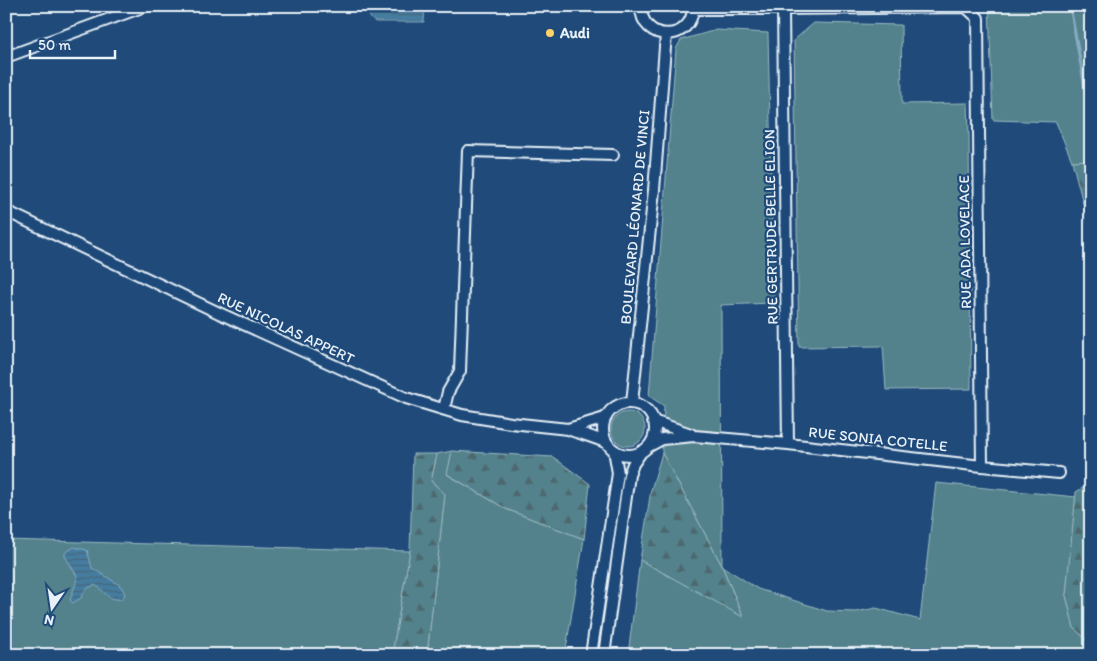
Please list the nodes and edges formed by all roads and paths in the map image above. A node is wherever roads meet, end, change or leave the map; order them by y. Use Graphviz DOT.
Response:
graph roads {
  1 [pos="145,6"];
  2 [pos="642,6"];
  3 [pos="694,8"];
  4 [pos="783,10"];
  5 [pos="666,34"];
  6 [pos="6,57"];
  7 [pos="613,154"];
  8 [pos="6,211"];
  9 [pos="632,403"];
  10 [pos="444,409"];
  11 [pos="605,418"];
  12 [pos="654,421"];
  13 [pos="568,429"];
  14 [pos="694,436"];
  15 [pos="788,444"];
  16 [pos="610,447"];
  17 [pos="646,449"];
  18 [pos="982,466"];
  19 [pos="1059,473"];
  20 [pos="591,655"];
  21 [pos="604,655"];
  1 -- 6 [label="street"];
  2 -- 5 [label="street"];
  3 -- 4 [label="street"];
  3 -- 5 [label="street"];
  4 -- 15 [label="street, RUE GERTRUDE BELLE ELION"];
  4 -- 18 [label="street, RUE ADA LOVELACE"];
  5 -- 9 [label="street, BOULEVARD LÉONARD DE VINCI"];
  7 -- 10 [label="street"];
  8 -- 10 [label="street, RUE NICOLAS APPERT"];
  9 -- 11 [label="street"];
  9 -- 12 [label="street"];
  10 -- 13 [label="street, RUE NICOLAS APPERT"];
  11 -- 13 [label="street"];
  11 -- 16 [label="street"];
  12 -- 14 [label="street"];
  12 -- 17 [label="street"];
  13 -- 16 [label="street"];
  14 -- 15 [label="street, RUE SONIA COTELLE"];
  14 -- 17 [label="street"];
  15 -- 18 [label="street, RUE SONIA COTELLE"];
  16 -- 17 [label="street"];
  16 -- 20 [label="street"];
  17 -- 21 [label="street"];
  18 -- 19 [label="street, RUE SONIA COTELLE"];
}
